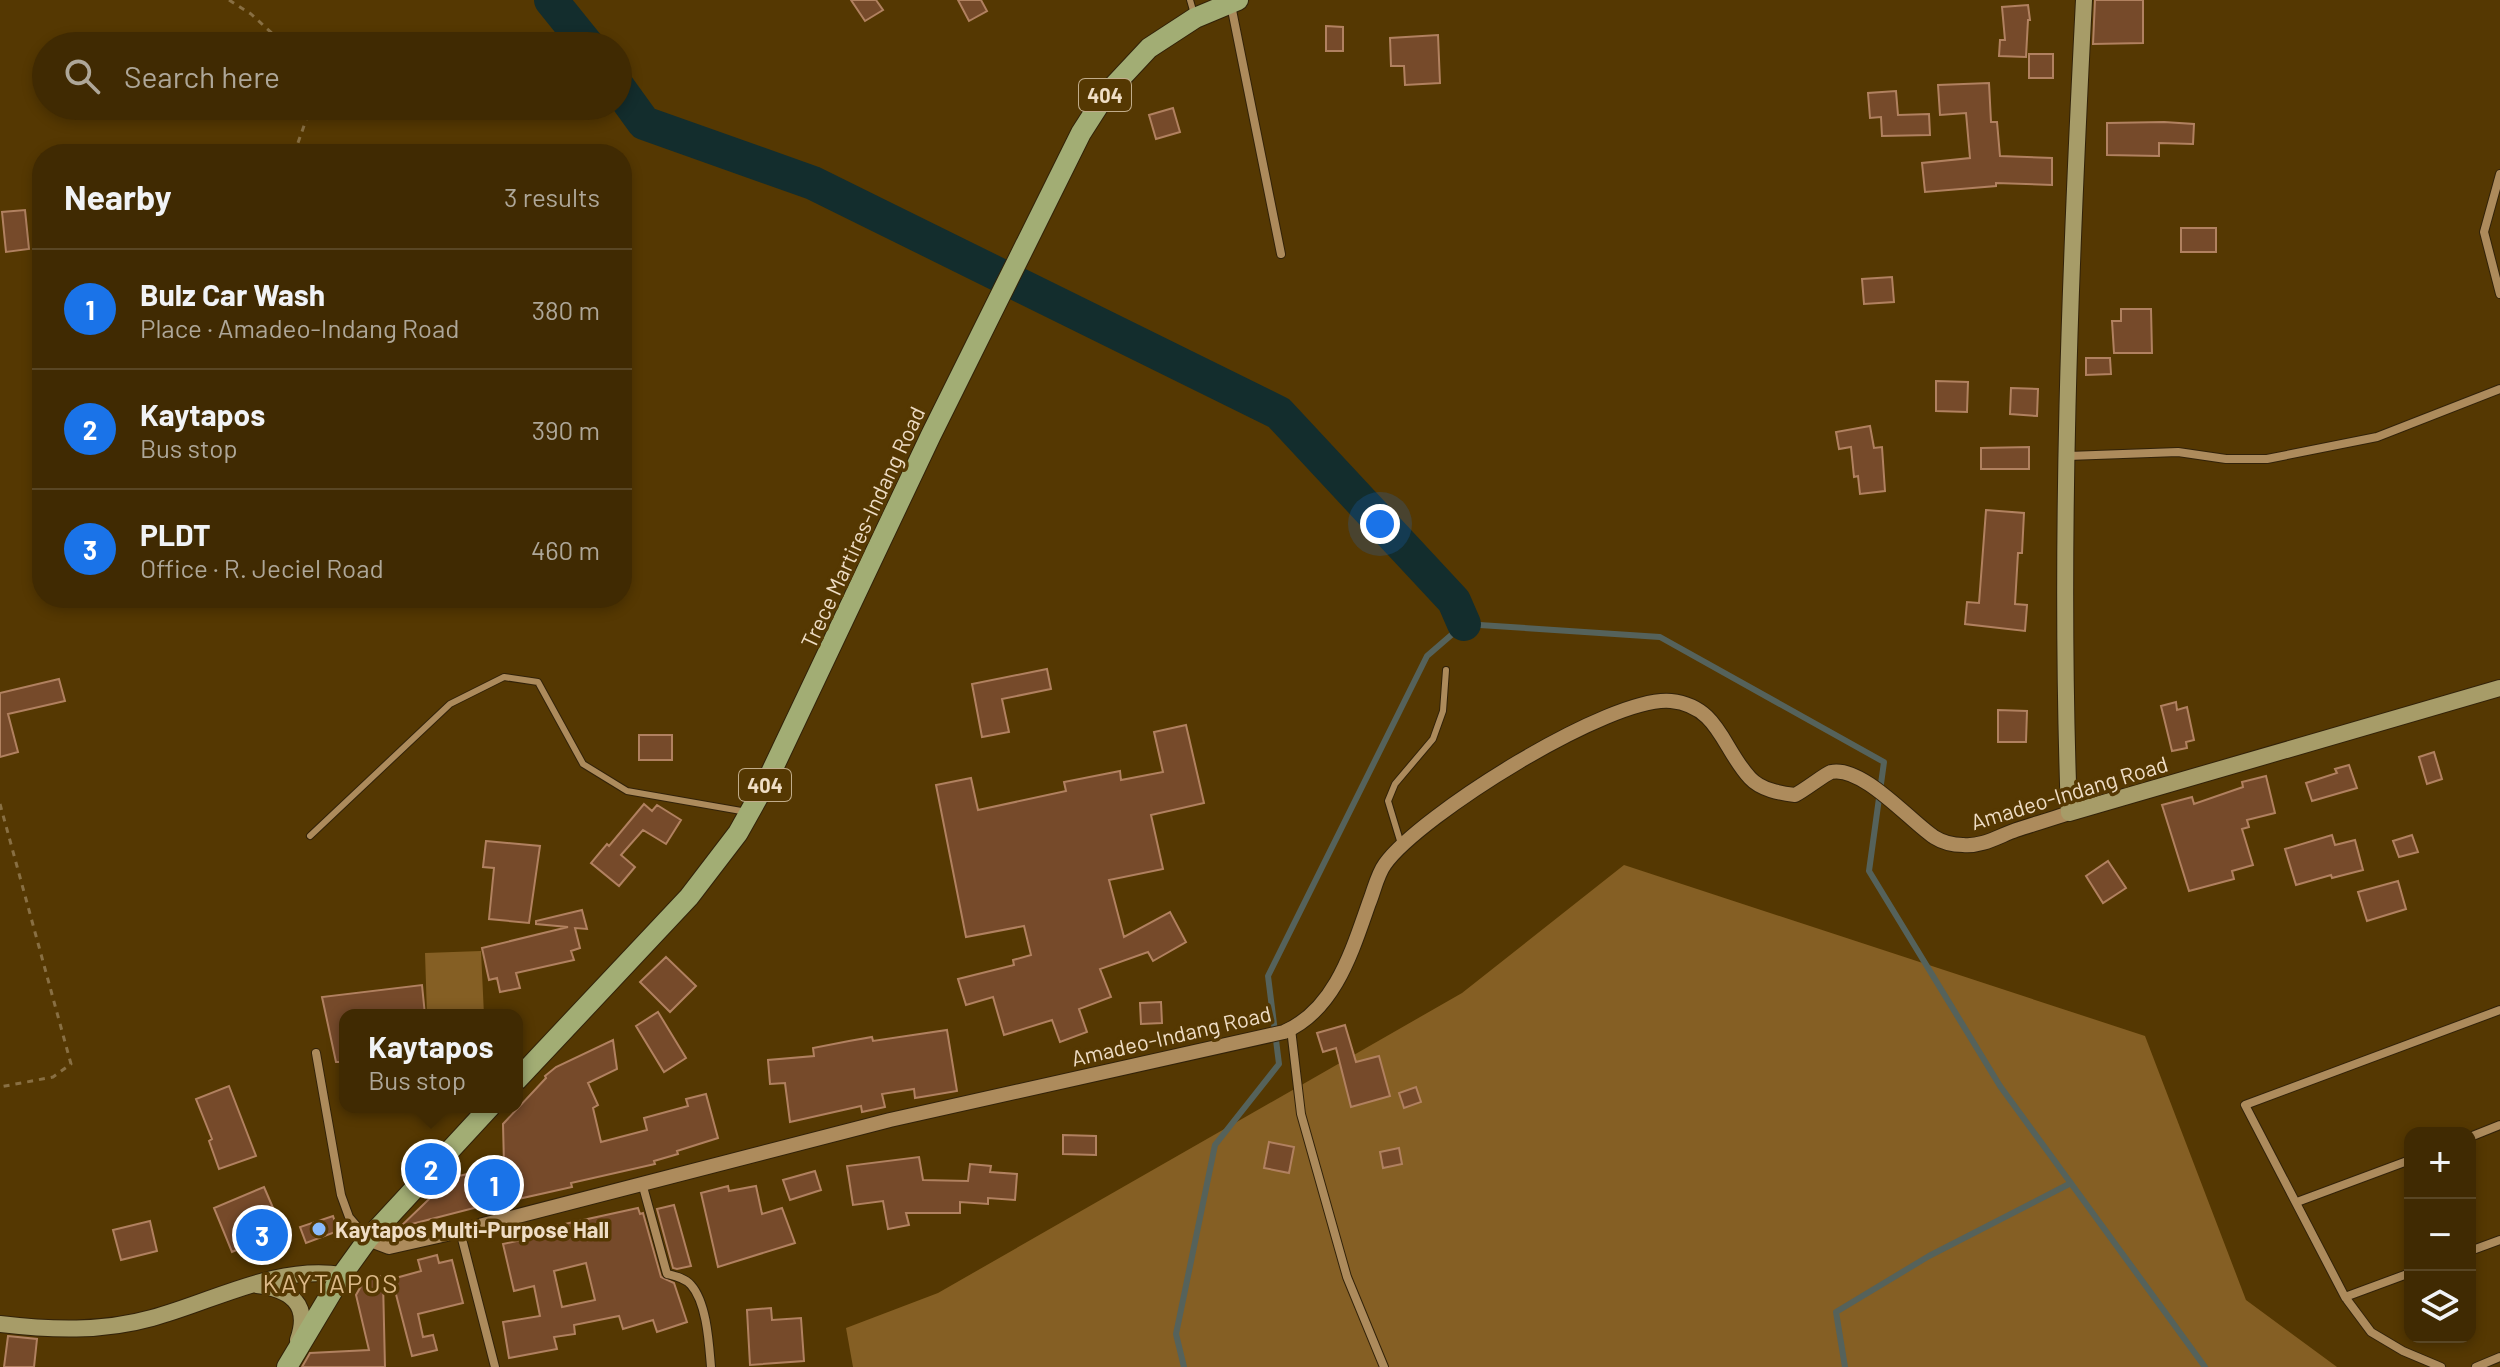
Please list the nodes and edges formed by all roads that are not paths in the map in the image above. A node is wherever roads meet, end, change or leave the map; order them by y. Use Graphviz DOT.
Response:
graph roads {
  1 [pos="2084,0"];
  2 [pos="1233,1"];
  3 [pos="1192,9"];
  4 [pos="2500,174"];
  5 [pos="1281,254"];
  6 [pos="2500,294"];
  7 [pos="2500,391"];
  8 [pos="2068,456"];
  9 [pos="1446,670"];
  10 [pos="2500,688"];
  11 [pos="750,812"];
  12 [pos="2069,813"];
  13 [pos="310,836"];
  14 [pos="1401,844"];
  15 [pos="2500,1010"];
  16 [pos="1287,1030"];
  17 [pos="316,1053"];
  18 [pos="523,1074"];
  19 [pos="484,1113"];
  20 [pos="2500,1125"];
  21 [pos="2476,1135"];
  22 [pos="2404,1162"];
  23 [pos="642,1183"];
  24 [pos="2297,1202"];
  25 [pos="460,1231"];
  26 [pos="368,1239"];
  27 [pos="2500,1240"];
  28 [pos="2476,1249"];
  29 [pos="342,1275"];
  30 [pos="2404,1275"];
  31 [pos="251,1284"];
  32 [pos="2345,1297"];
  33 [pos="0,1324"];
  34 [pos="2500,1357"];
  35 [pos="289,1364"];
  36 [pos="495,1367"];
  37 [pos="711,1367"];
  38 [pos="1384,1367"];
  39 [pos="2441,1367"];
  40 [pos="2476,1367"];
  1 -- 8 [label="main road"];
  2 -- 3 [label="main road, Trece Martires-Indang Road / 404"];
  2 -- 5 [label="street"];
  3 -- 11 [label="main road, Trece Martires-Indang Road / 404"];
  4 -- 6 [label="street"];
  7 -- 8 [label="street"];
  8 -- 12 [label="main road"];
  9 -- 14 [label="lane"];
  10 -- 12 [label="main road, Amadeo-Indang Road"];
  11 -- 13 [label="lane"];
  11 -- 18 [label="main road, Trece Martires-Indang Road / 404"];
  12 -- 14 [label="street, Amadeo-Indang Road"];
  14 -- 16 [label="street, Amadeo-Indang Road"];
  15 -- 24 [label="street"];
  16 -- 23 [label="street, Amadeo-Indang Road"];
  16 -- 38 [label="street"];
  17 -- 26 [label="street"];
  19 -- 26 [label="main road"];
  20 -- 21 [label="street"];
  22 -- 24 [label="street"];
  23 -- 25 [label="street, Amadeo-Indang Road"];
  23 -- 37 [label="street"];
  24 -- 32 [label="street"];
  25 -- 26 [label="street, Amadeo-Indang Road"];
  25 -- 36 [label="street"];
  26 -- 29 [label="main road"];
  27 -- 28 [label="street"];
  29 -- 31 [label="main road"];
  29 -- 35 [label="main road"];
  30 -- 32 [label="street"];
  31 -- 33 [label="main road"];
  31 -- 35 [label="main road"];
  32 -- 39 [label="street"];
  34 -- 40 [label="street"];
}
